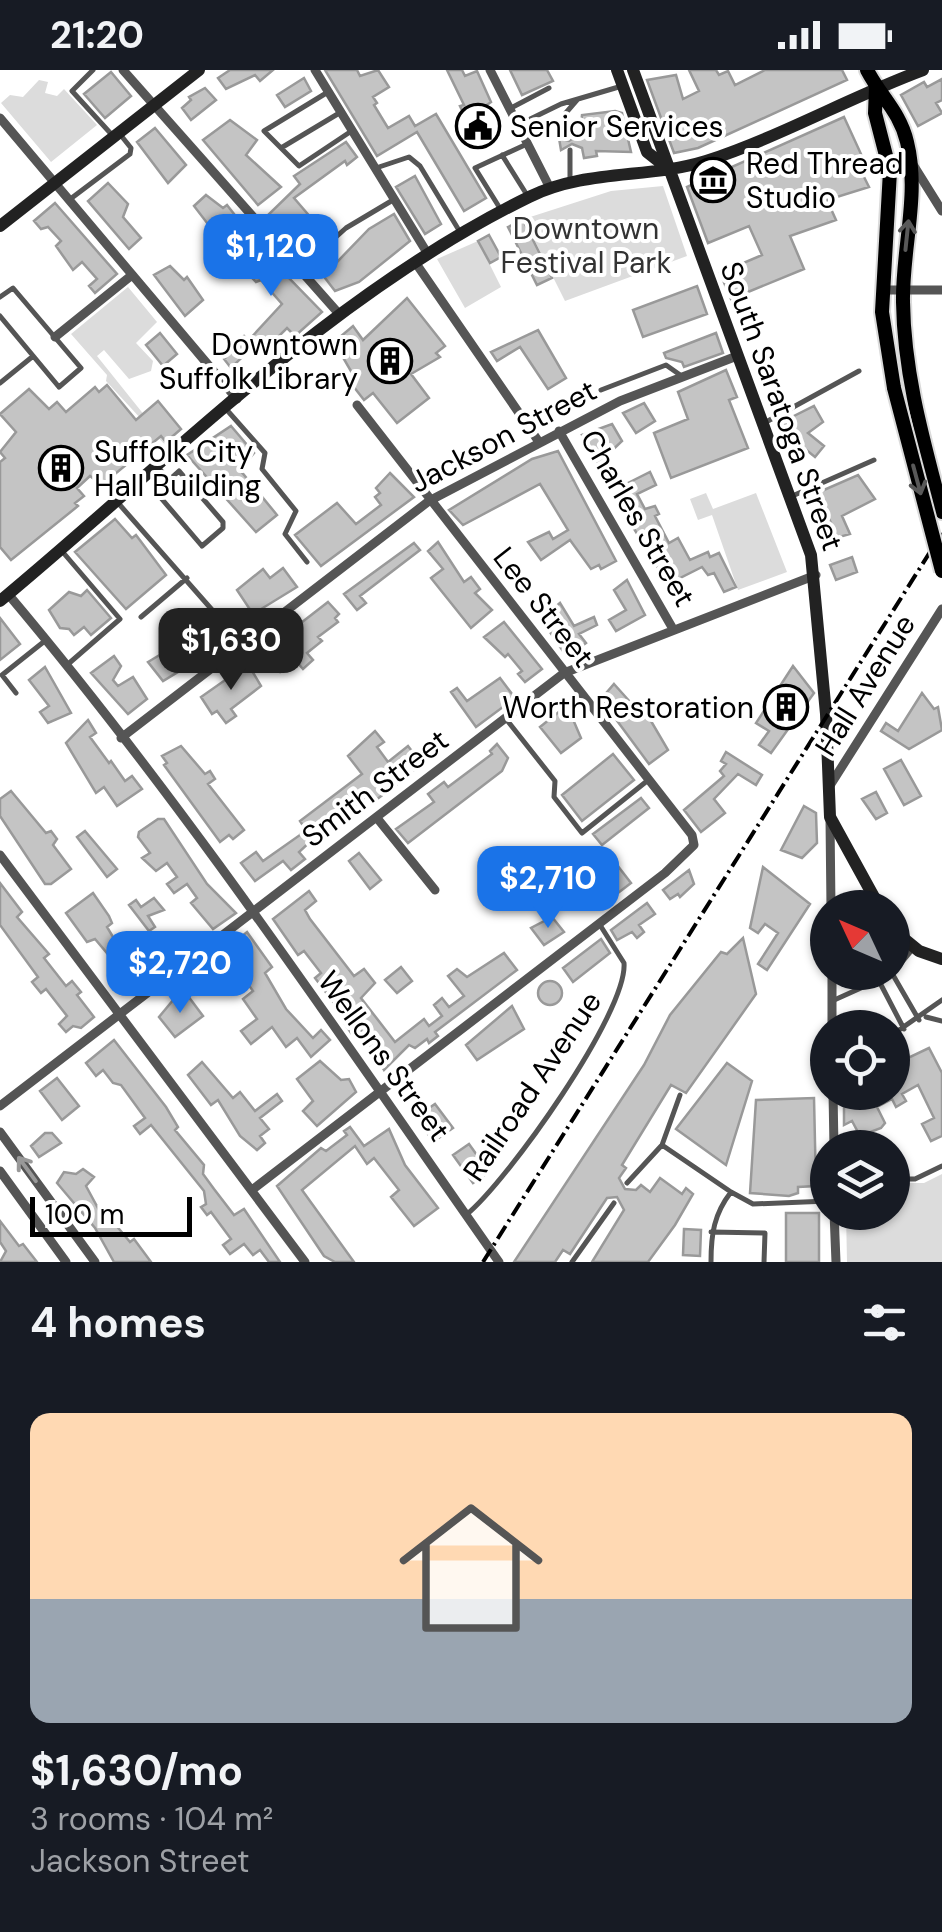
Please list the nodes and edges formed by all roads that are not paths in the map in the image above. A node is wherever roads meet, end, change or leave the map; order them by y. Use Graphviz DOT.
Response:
graph roads {
  1 [pos="93,70"];
  2 [pos="199,70"];
  3 [pos="315,70"];
  4 [pos="490,70"];
  5 [pos="618,70"];
  6 [pos="633,70"];
  7 [pos="868,70"];
  8 [pos="923,70"];
  9 [pos="128,71"];
  10 [pos="623,86"];
  11 [pos="876,87"];
  12 [pos="549,88"];
  13 [pos="328,92"];
  14 [pos="580,98"];
  15 [pos="154,104"];
  16 [pos="509,109"];
  17 [pos="340,112"];
  18 [pos="0,118"];
  19 [pos="517,126"];
  20 [pos="352,131"];
  21 [pos="115,134"];
  22 [pos="568,136"];
  23 [pos="527,144"];
  24 [pos="281,148"];
  25 [pos="570,150"];
  26 [pos="502,155"];
  27 [pos="910,160"];
  28 [pos="375,168"];
  29 [pos="666,168"];
  30 [pos="53,181"];
  31 [pos="570,182"];
  32 [pos="550,188"];
  33 [pos="528,198"];
  34 [pos="394,199"];
  35 [pos="69,200"];
  36 [pos="502,211"];
  37 [pos="942,211"];
  38 [pos="0,226"];
  39 [pos="460,232"];
  40 [pos="420,255"];
  41 [pos="300,270"];
  42 [pos="132,275"];
  43 [pos="882,290"];
  44 [pos="903,290"];
  45 [pos="942,290"];
  46 [pos="0,298"];
  47 [pos="340,315"];
  48 [pos="0,316"];
  49 [pos="55,337"];
  50 [pos="737,356"];
  51 [pos="32,357"];
  52 [pos="859,371"];
  53 [pos="684,377"];
  54 [pos="0,383"];
  55 [pos="601,390"];
  56 [pos="232,404"];
  57 [pos="357,404"];
  58 [pos="763,424"];
  59 [pos="559,431"];
  60 [pos="539,442"];
  61 [pos="874,460"];
  62 [pos="158,467"];
  63 [pos="169,480"];
  64 [pos="790,497"];
  65 [pos="117,501"];
  66 [pos="429,501"];
  67 [pos="942,512"];
  68 [pos="61,549"];
  69 [pos="307,562"];
  70 [pos="942,571"];
  71 [pos="816,574"];
  72 [pos="187,578"];
  73 [pos="3,594"];
  74 [pos="942,609"];
  75 [pos="141,617"];
  76 [pos="674,629"];
  77 [pos="46,640"];
  78 [pos="243,644"];
  79 [pos="67,665"];
  80 [pos="564,673"];
  81 [pos="1,674"];
  82 [pos="16,693"];
  83 [pos="506,719"];
  84 [pos="121,738"];
  85 [pos="648,781"];
  86 [pos="829,787"];
  87 [pos="830,817"];
  88 [pos="377,818"];
  89 [pos="0,855"];
  90 [pos="435,890"];
  91 [pos="831,890"];
  92 [pos="870,890"];
  93 [pos="252,914"];
  94 [pos="599,924"];
  95 [pos="910,944"];
  96 [pos="914,948"];
  97 [pos="910,953"];
  98 [pos="942,958"];
  99 [pos="832,990"];
  100 [pos="858,990"];
  101 [pos="903,990"];
  102 [pos="942,1000"];
  103 [pos="832,1001"];
  104 [pos="832,1010"];
  105 [pos="120,1014"];
  106 [pos="921,1018"];
  107 [pos="942,1020"];
  108 [pos="910,1025"];
  109 [pos="380,1092"];
  110 [pos="680,1095"];
  111 [pos="0,1106"];
  112 [pos="0,1132"];
  113 [pos="662,1145"];
  114 [pos="942,1166"];
  115 [pos="0,1171"];
  116 [pos="910,1179"];
  117 [pos="627,1184"];
  118 [pos="252,1190"];
  119 [pos="731,1192"];
  120 [pos="810,1202"];
  121 [pos="614,1203"];
  122 [pos="466,1215"];
  123 [pos="835,1230"];
  124 [pos="711,1232"];
  125 [pos="66,1262"];
  126 [pos="94,1262"];
  127 [pos="305,1262"];
  128 [pos="499,1262"];
  129 [pos="572,1262"];
  130 [pos="711,1262"];
  131 [pos="764,1262"];
  132 [pos="836,1262"];
  1 -- 21 [label="lane"];
  2 -- 15 [label="street"];
  3 -- 13 [label="street"];
  4 -- 16 [label="street"];
  5 -- 10 [label="street"];
  6 -- 29 [label="street"];
  7 -- 11 [label="main road"];
  8 -- 11 [label="street"];
  9 -- 15 [label="street"];
  10 -- 14 [label="lane"];
  10 -- 29 [label="street"];
  11 -- 27 [label="main road"];
  11 -- 29 [label="street"];
  11 -- 43 [label="main road"];
  12 -- 16 [label="lane"];
  13 -- 17 [label="street"];
  13 -- 24 [label="lane"];
  14 -- 19 [label="lane"];
  14 -- 22 [label="lane"];
  15 -- 21 [label="street"];
  15 -- 41 [label="street"];
  16 -- 19 [label="street"];
  17 -- 20 [label="street"];
  17 -- 24 [label="lane"];
  18 -- 30 [label="street"];
  19 -- 23 [label="street"];
  20 -- 24 [label="lane"];
  20 -- 28 [label="street"];
  21 -- 30 [label="street"];
  21 -- 35 [label="lane"];
  23 -- 26 [label="lane"];
  23 -- 32 [label="street"];
  25 -- 31 [label="lane"];
  26 -- 33 [label="lane"];
  26 -- 36 [label="lane"];
  27 -- 37 [label="street"];
  44 -- 27 [label="main road, one-way"];
  28 -- 34 [label="street"];
  28 -- 39 [label="lane"];
  29 -- 31 [label="street"];
  29 -- 50 [label="street, South Saratoga Street"];
  30 -- 35 [label="street"];
  30 -- 38 [label="street"];
  31 -- 32 [label="street"];
  32 -- 33 [label="street"];
  33 -- 36 [label="street"];
  34 -- 40 [label="street"];
  34 -- 41 [label="lane"];
  35 -- 42 [label="street"];
  36 -- 39 [label="street"];
  39 -- 40 [label="street"];
  40 -- 47 [label="street"];
  40 -- 60 [label="street"];
  41 -- 47 [label="street"];
  42 -- 49 [label="street"];
  42 -- 56 [label="street"];
  43 -- 44 [label="street"];
  43 -- 70 [label="main road, one-way, bridge"];
  44 -- 45 [label="street"];
  44 -- 67 [label="main road"];
  46 -- 49 [label="lane"];
  47 -- 56 [label="street"];
  48 -- 51 [label="lane"];
  49 -- 51 [label="lane"];
  50 -- 53 [label="street, Jackson Street"];
  50 -- 58 [label="street, South Saratoga Street"];
  51 -- 54 [label="lane"];
  52 -- 58 [label="lane"];
  53 -- 55 [label="lane"];
  53 -- 59 [label="street, Jackson Street"];
  56 -- 62 [label="street"];
  56 -- 69 [label="lane"];
  57 -- 66 [label="street, Lee Street"];
  58 -- 64 [label="street, South Saratoga Street"];
  59 -- 60 [label="street, Jackson Street"];
  59 -- 76 [label="street, Charles Street"];
  60 -- 66 [label="street, Jackson Street"];
  61 -- 64 [label="lane"];
  62 -- 63 [label="lane"];
  62 -- 65 [label="street"];
  63 -- 63 [label="lane"];
  64 -- 71 [label="street, South Saratoga Street"];
  65 -- 68 [label="street"];
  65 -- 72 [label="lane"];
  66 -- 78 [label="street, Jackson Street"];
  66 -- 80 [label="street, Lee Street"];
  68 -- 73 [label="street"];
  68 -- 79 [label="lane"];
  71 -- 76 [label="street, Smith Street"];
  71 -- 86 [label="street, South Saratoga Street"];
  72 -- 75 [label="lane"];
  72 -- 78 [label="lane"];
  73 -- 77 [label="street, Wellons Street"];
  74 -- 86 [label="street, Hall Avenue"];
  76 -- 80 [label="street, Smith Street"];
  77 -- 79 [label="street, Wellons Street"];
  77 -- 81 [label="lane"];
  78 -- 84 [label="street, Jackson Street"];
  79 -- 84 [label="street, Wellons Street"];
  80 -- 83 [label="street, Smith Street"];
  80 -- 85 [label="street, Lee Street"];
  81 -- 82 [label="lane"];
  83 -- 85 [label="lane"];
  83 -- 88 [label="street, Smith Street"];
  84 -- 93 [label="street, Wellons Street"];
  85 -- 94 [label="street, Lee Street"];
  86 -- 87 [label="street, South Saratoga Street"];
  87 -- 91 [label="street, South Saratoga Street"];
  87 -- 92 [label="street"];
  88 -- 90 [label="street"];
  88 -- 93 [label="street, Smith Street"];
  89 -- 105 [label="street"];
  93 -- 105 [label="street, Smith Street"];
  93 -- 109 [label="street, Wellons Street"];
  94 -- 109 [label="street"];
  94 -- 122 [label="lane, Railroad Avenue"];
  95 -- 96 [label="street"];
  96 -- 97 [label="lane"];
  96 -- 98 [label="street"];
  99 -- 103 [label="street"];
  100 -- 103 [label="lane"];
  101 -- 106 [label="lane"];
  102 -- 106 [label="lane"];
  103 -- 104 [label="street"];
  105 -- 111 [label="street, Smith Street"];
  105 -- 118 [label="street"];
  106 -- 107 [label="lane"];
  106 -- 108 [label="lane"];
  109 -- 118 [label="street"];
  109 -- 122 [label="street, Wellons Street"];
  110 -- 113 [label="lane"];
  126 -- 112 [label="street, one-way"];
  113 -- 117 [label="lane"];
  113 -- 119 [label="lane"];
  114 -- 116 [label="lane"];
  115 -- 125 [label="street"];
  118 -- 127 [label="street"];
  119 -- 120 [label="lane"];
  119 -- 124 [label="lane"];
  121 -- 129 [label="lane"];
  122 -- 128 [label="street, Wellons Street"];
  123 -- 132 [label="street"];
  124 -- 130 [label="lane"];
  124 -- 131 [label="lane"];
}
